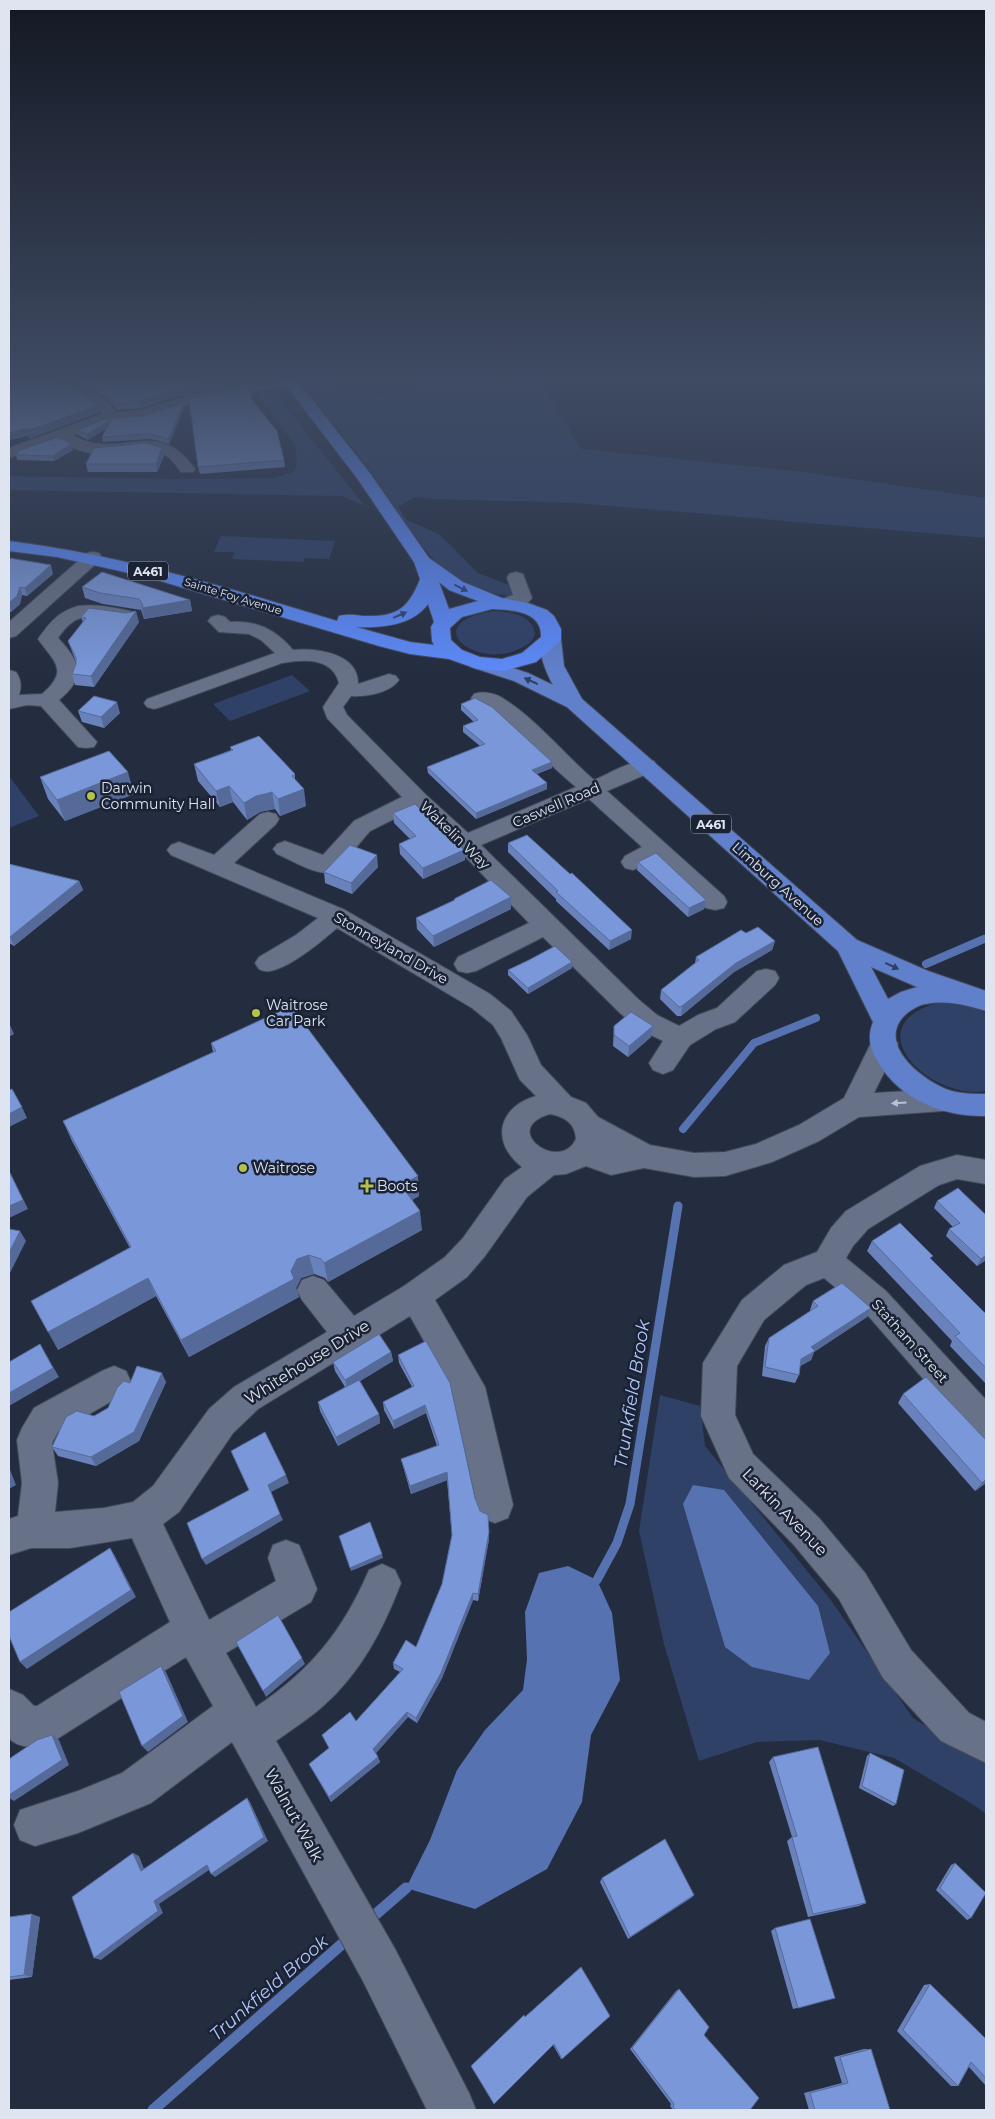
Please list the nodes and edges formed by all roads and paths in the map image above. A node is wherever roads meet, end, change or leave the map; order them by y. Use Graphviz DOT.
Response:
graph roads {
  1 [pos="366,478"];
  2 [pos="9,546"];
  3 [pos="93,557"];
  4 [pos="426,570"];
  5 [pos="516,578"];
  6 [pos="506,603"];
  7 [pos="283,612"];
  8 [pos="134,616"];
  9 [pos="218,621"];
  10 [pos="431,626"];
  11 [pos="339,629"];
  12 [pos="9,632"];
  13 [pos="552,639"];
  14 [pos="281,648"];
  15 [pos="452,654"];
  16 [pos="478,663"];
  17 [pos="9,676"];
  18 [pos="389,680"];
  19 [pos="346,689"];
  20 [pos="9,694"];
  21 [pos="481,698"];
  22 [pos="47,700"];
  23 [pos="9,703"];
  24 [pos="154,703"];
  25 [pos="574,703"];
  26 [pos="86,742"];
  27 [pos="646,766"];
  28 [pos="592,789"];
  29 [pos="417,799"];
  30 [pos="268,819"];
  31 [pos="465,843"];
  32 [pos="285,849"];
  33 [pos="657,849"];
  34 [pos="179,850"];
  35 [pos="633,862"];
  36 [pos="216,866"];
  37 [pos="715,902"];
  38 [pos="336,916"];
  39 [pos="546,925"];
  40 [pos="848,946"];
  41 [pos="268,963"];
  42 [pos="467,964"];
  43 [pos="766,978"];
  44 [pos="957,992"];
  45 [pos="986,1001"];
  46 [pos="885,1033"];
  47 [pos="680,1038"];
  48 [pos="663,1063"];
  49 [pos="530,1072"];
  50 [pos="943,1100"];
  51 [pos="560,1103"];
  52 [pos="854,1106"];
  53 [pos="981,1107"];
  54 [pos="523,1113"];
  55 [pos="588,1125"];
  56 [pos="518,1146"];
  57 [pos="582,1153"];
  58 [pos="644,1156"];
  59 [pos="548,1164"];
  60 [pos="986,1172"];
  61 [pos="516,1188"];
  62 [pos="828,1262"];
  63 [pos="313,1290"];
  64 [pos="415,1296"];
  65 [pos="350,1336"];
  66 [pos="114,1382"];
  67 [pos="986,1425"];
  68 [pos="494,1505"];
  69 [pos="141,1518"];
  70 [pos="22,1534"];
  71 [pos="286,1558"];
  72 [pos="382,1583"];
  73 [pos="197,1638"];
  74 [pos="9,1709"];
  75 [pos="244,1724"];
  76 [pos="986,1743"];
  77 [pos="34,1825"];
  78 [pos="452,2110"];
  1 -- 4 [label="highway, A461"];
  2 -- 3 [label="highway, Sainte Foy Avenue / A461"];
  3 -- 7 [label="highway, Sainte Foy Avenue / A461"];
  3 -- 12 [label="street"];
  4 -- 6 [label="highway, A461, one-way"];
  7 -- 4 [label="highway, one-way"];
  4 -- 10 [label="highway, A461"];
  5 -- 6 [label="street"];
  6 -- 10 [label="highway, A461"];
  6 -- 13 [label="highway, A461"];
  7 -- 11 [label="highway, Sainte Foy Avenue / A461"];
  8 -- 22 [label="street"];
  9 -- 14 [label="street"];
  10 -- 11 [label="highway, Sainte Foy Avenue / A461"];
  10 -- 15 [label="highway, A461"];
  11 -- 15 [label="highway, Sainte Foy Avenue / A461"];
  13 -- 16 [label="highway, A461"];
  13 -- 25 [label="main road, Limburg Avenue / A461"];
  14 -- 19 [label="street"];
  14 -- 24 [label="street"];
  15 -- 16 [label="highway, A461"];
  25 -- 16 [label="main road, Limburg Avenue / A461, one-way"];
  17 -- 20 [label="street"];
  18 -- 19 [label="street"];
  19 -- 29 [label="street, Wakelin Way"];
  21 -- 28 [label="street"];
  22 -- 23 [label="street"];
  22 -- 26 [label="street"];
  25 -- 27 [label="main road, Limburg Avenue / A461"];
  27 -- 28 [label="street, Caswell Road"];
  27 -- 40 [label="main road, Limburg Avenue / A461"];
  28 -- 31 [label="street, Caswell Road"];
  28 -- 33 [label="street"];
  29 -- 31 [label="street, Wakelin Way"];
  29 -- 32 [label="street"];
  30 -- 36 [label="street"];
  31 -- 39 [label="street, Wakelin Way"];
  33 -- 35 [label="street"];
  33 -- 37 [label="street"];
  34 -- 36 [label="street, Stonneyland Drive"];
  36 -- 38 [label="street, Stonneyland Drive"];
  38 -- 41 [label="street"];
  38 -- 49 [label="street, Stonneyland Drive"];
  39 -- 42 [label="street"];
  39 -- 47 [label="street, Wakelin Way"];
  40 -- 44 [label="main road, Limburg Avenue / A461, one-way"];
  40 -- 46 [label="main road, Limburg Avenue / A461"];
  43 -- 47 [label="street"];
  44 -- 45 [label="main road, A461"];
  44 -- 46 [label="main road, A461"];
  46 -- 50 [label="main road, A461"];
  46 -- 52 [label="street"];
  47 -- 48 [label="street"];
  49 -- 51 [label="street"];
  49 -- 54 [label="street"];
  50 -- 52 [label="street, one-way"];
  50 -- 53 [label="main road, A461"];
  51 -- 54 [label="street"];
  51 -- 55 [label="street"];
  52 -- 58 [label="street"];
  54 -- 56 [label="street"];
  55 -- 57 [label="street"];
  55 -- 58 [label="street"];
  56 -- 59 [label="street"];
  56 -- 61 [label="street"];
  57 -- 58 [label="street"];
  57 -- 59 [label="street"];
  59 -- 61 [label="street, Whitehouse Drive"];
  60 -- 62 [label="street"];
  61 -- 64 [label="street, Whitehouse Drive"];
  62 -- 67 [label="street, Statham Street"];
  62 -- 76 [label="street, Larkin Avenue"];
  63 -- 65 [label="street"];
  64 -- 65 [label="street, Whitehouse Drive"];
  64 -- 68 [label="street"];
  65 -- 69 [label="street, Whitehouse Drive"];
  66 -- 70 [label="street"];
  69 -- 70 [label="street, Whitehouse Drive"];
  69 -- 73 [label="street, Walnut Walk"];
  71 -- 73 [label="street"];
  72 -- 75 [label="street"];
  73 -- 74 [label="street"];
  73 -- 75 [label="street, Walnut Walk"];
  75 -- 77 [label="street"];
  75 -- 78 [label="street, Walnut Walk"];
}
